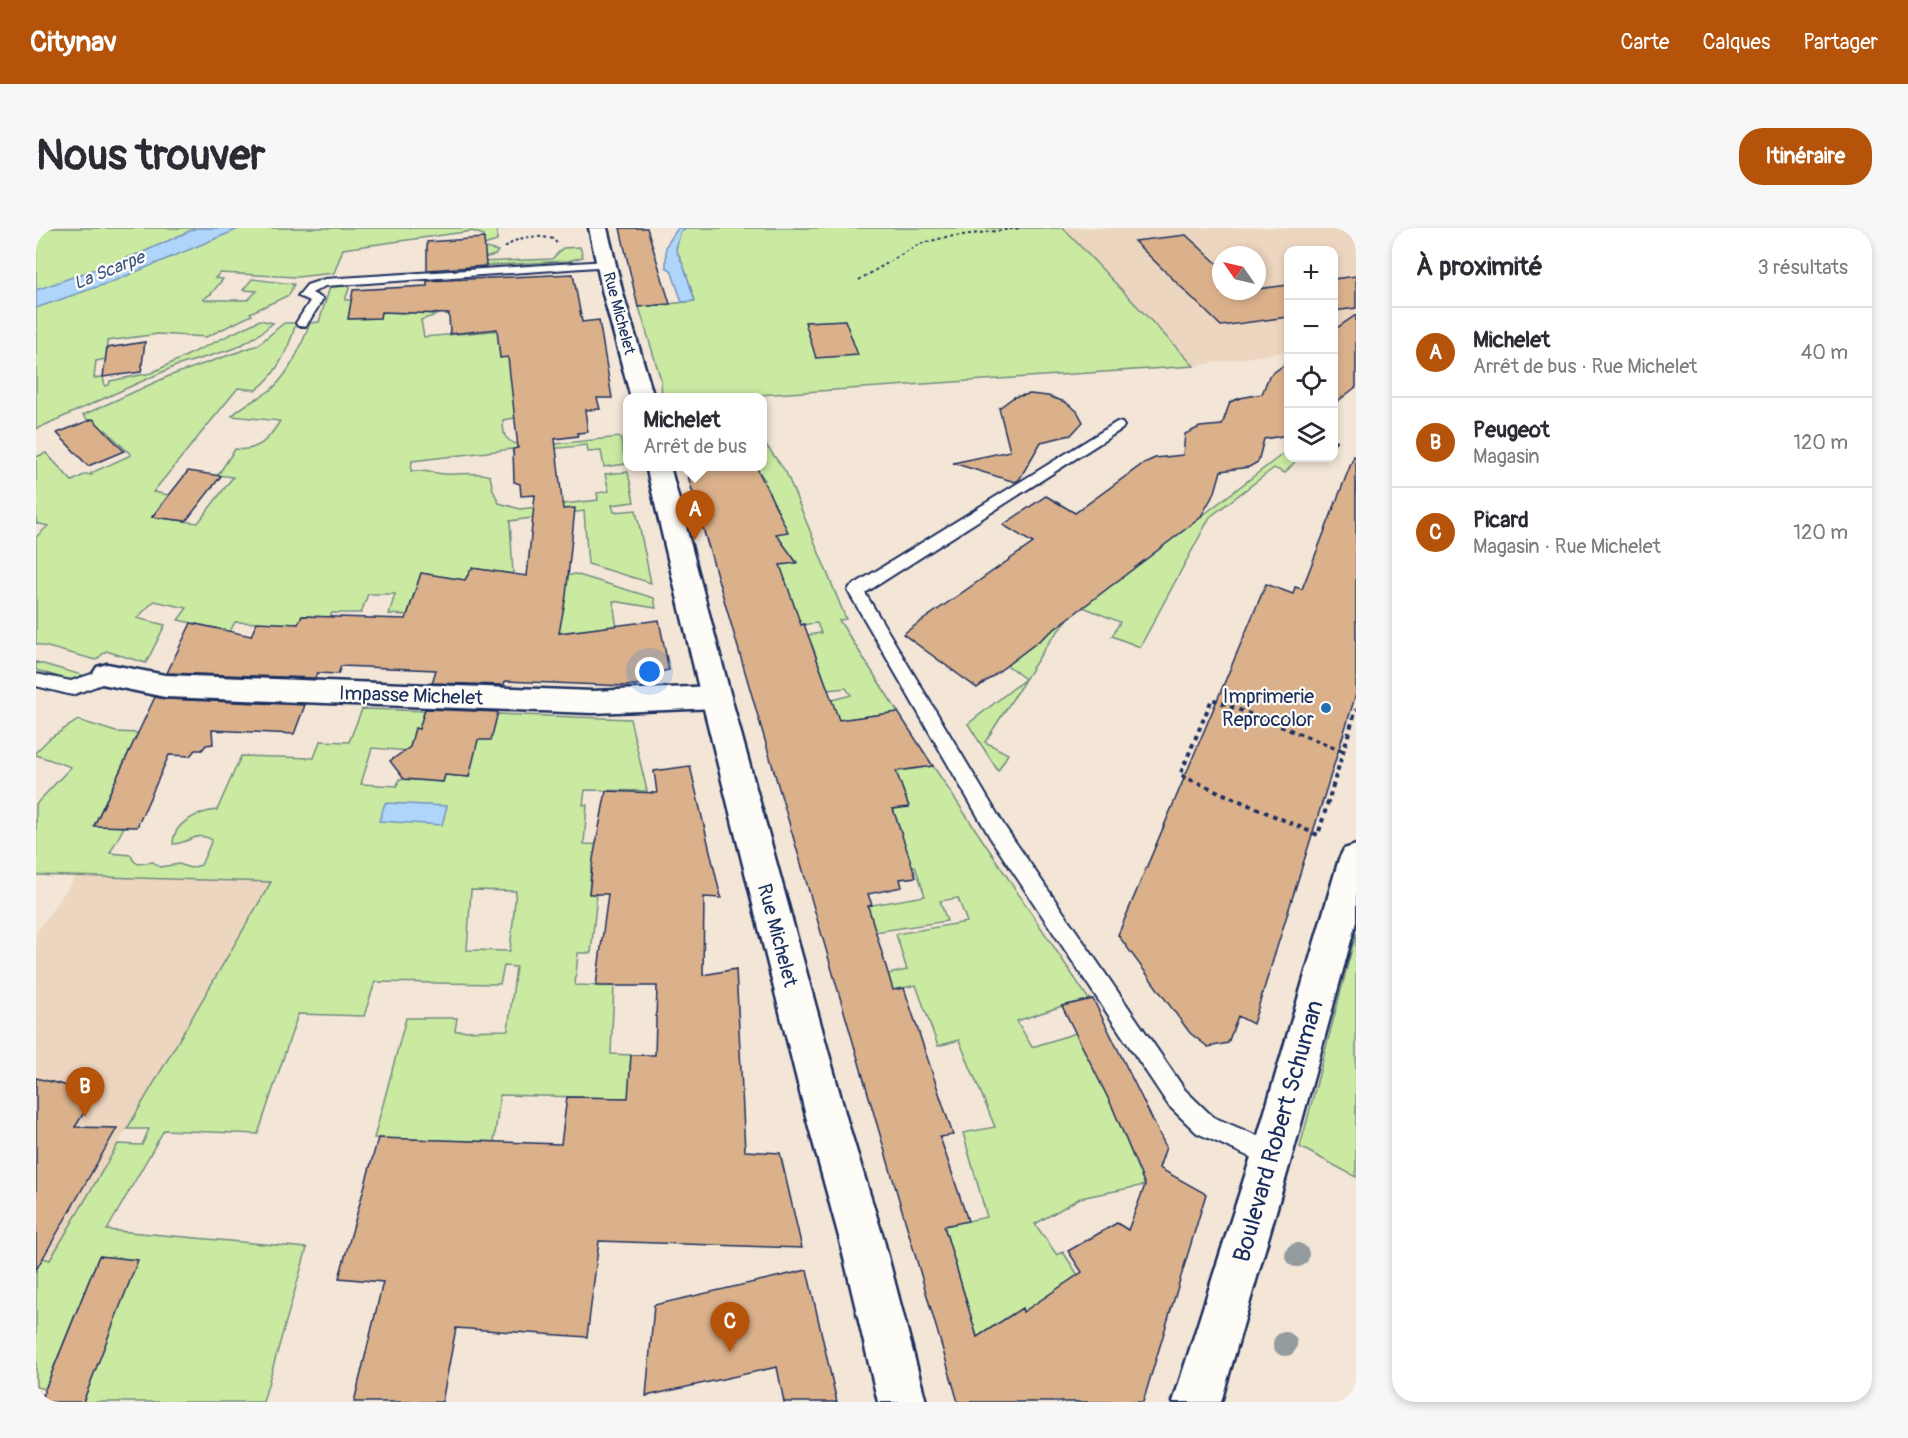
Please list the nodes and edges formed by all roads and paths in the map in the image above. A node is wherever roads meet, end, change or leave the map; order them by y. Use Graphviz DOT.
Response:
graph roads {
  1 [pos="598,228"];
  2 [pos="1021,228"];
  3 [pos="607,264"];
  4 [pos="859,280"];
  5 [pos="302,323"];
  6 [pos="642,393"];
  7 [pos="1117,426"];
  8 [pos="659,471"];
  9 [pos="107,675"];
  10 [pos="36,680"];
  11 [pos="716,697"];
  12 [pos="1356,709"];
  13 [pos="1343,751"];
  14 [pos="1356,859"];
  15 [pos="1272,1155"];
  16 [pos="902,1402"];
  17 [pos="1197,1402"];
  1 -- 3 [label="main road, Rue Michelet"];
  2 -- 4 [label="path"];
  3 -- 5 [label="lane"];
  3 -- 6 [label="main road, Rue Michelet"];
  7 -- 15 [label="lane"];
  8 -- 11 [label="main road, Rue Michelet"];
  9 -- 10 [label="lane"];
  9 -- 11 [label="main road, Impasse Michelet"];
  11 -- 16 [label="main road, Rue Michelet"];
  12 -- 13 [label="path"];
  13 -- 13 [label="path"];
  14 -- 15 [label="main road, Boulevard Robert Schuman"];
  15 -- 17 [label="main road, Boulevard Robert Schuman"];
}
